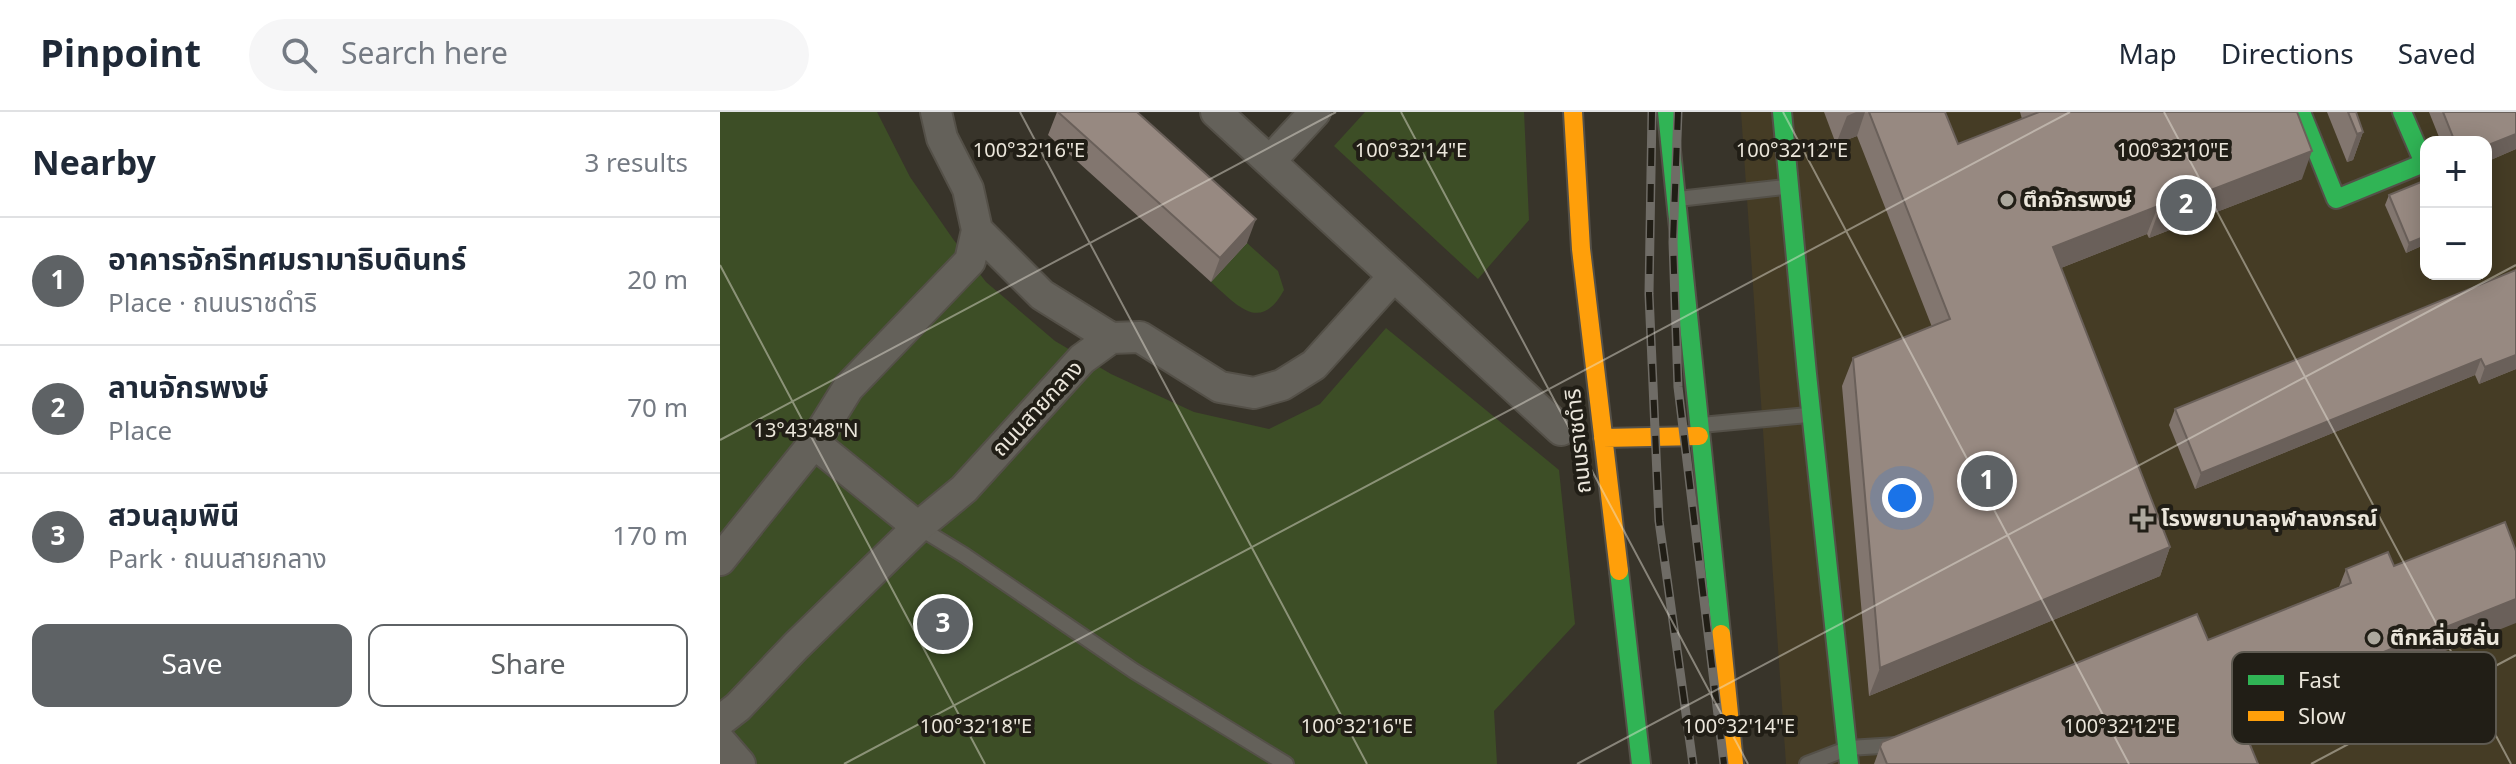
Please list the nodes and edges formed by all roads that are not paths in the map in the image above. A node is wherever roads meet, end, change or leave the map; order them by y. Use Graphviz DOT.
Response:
graph roads {
  1 [pos="936,112"];
  2 [pos="1216,112"];
  3 [pos="1315,112"];
  4 [pos="1573,112"];
  5 [pos="1667,112"];
  6 [pos="1782,112"];
  7 [pos="2301,112"];
  8 [pos="2402,112"];
  9 [pos="1270,161"];
  10 [pos="1788,186"];
  11 [pos="1674,200"];
  12 [pos="977,230"];
  13 [pos="1394,276"];
  14 [pos="1111,338"];
  15 [pos="1812,415"];
  16 [pos="1561,430"];
  17 [pos="1699,430"];
  18 [pos="1603,438"];
  19 [pos="814,443"];
  20 [pos="918,527"];
  21 [pos="720,560"];
  22 [pos="720,721"];
  23 [pos="1906,740"];
  24 [pos="720,741"];
  25 [pos="1849,756"];
  26 [pos="740,764"];
  27 [pos="1286,764"];
  28 [pos="1641,764"];
  29 [pos="1734,764"];
  30 [pos="1807,764"];
  1 -- 12 [label="street"];
  2 -- 9 [label="street"];
  3 -- 9 [label="street"];
  4 -- 18 [label="main road, ถนนราชดำริ"];
  5 -- 11 [label="main road"];
  6 -- 10 [label="main road"];
  7 -- 8 [label="main road"];
  9 -- 13 [label="street"];
  10 -- 11 [label="lane"];
  10 -- 15 [label="main road"];
  11 -- 17 [label="main road"];
  12 -- 14 [label="street"];
  12 -- 19 [label="street"];
  13 -- 14 [label="street"];
  13 -- 16 [label="street"];
  14 -- 20 [label="street, ถนนสายกลาง"];
  15 -- 17 [label="lane"];
  15 -- 25 [label="main road"];
  17 -- 18 [label="main road"];
  17 -- 29 [label="main road"];
  18 -- 28 [label="main road, ถนนราชดำริ"];
  19 -- 20 [label="street"];
  19 -- 21 [label="street"];
  20 -- 22 [label="street, ถนนสายกลาง"];
  20 -- 27 [label="lane"];
  23 -- 25 [label="lane"];
  24 -- 26 [label="street"];
  25 -- 30 [label="lane"];
}
